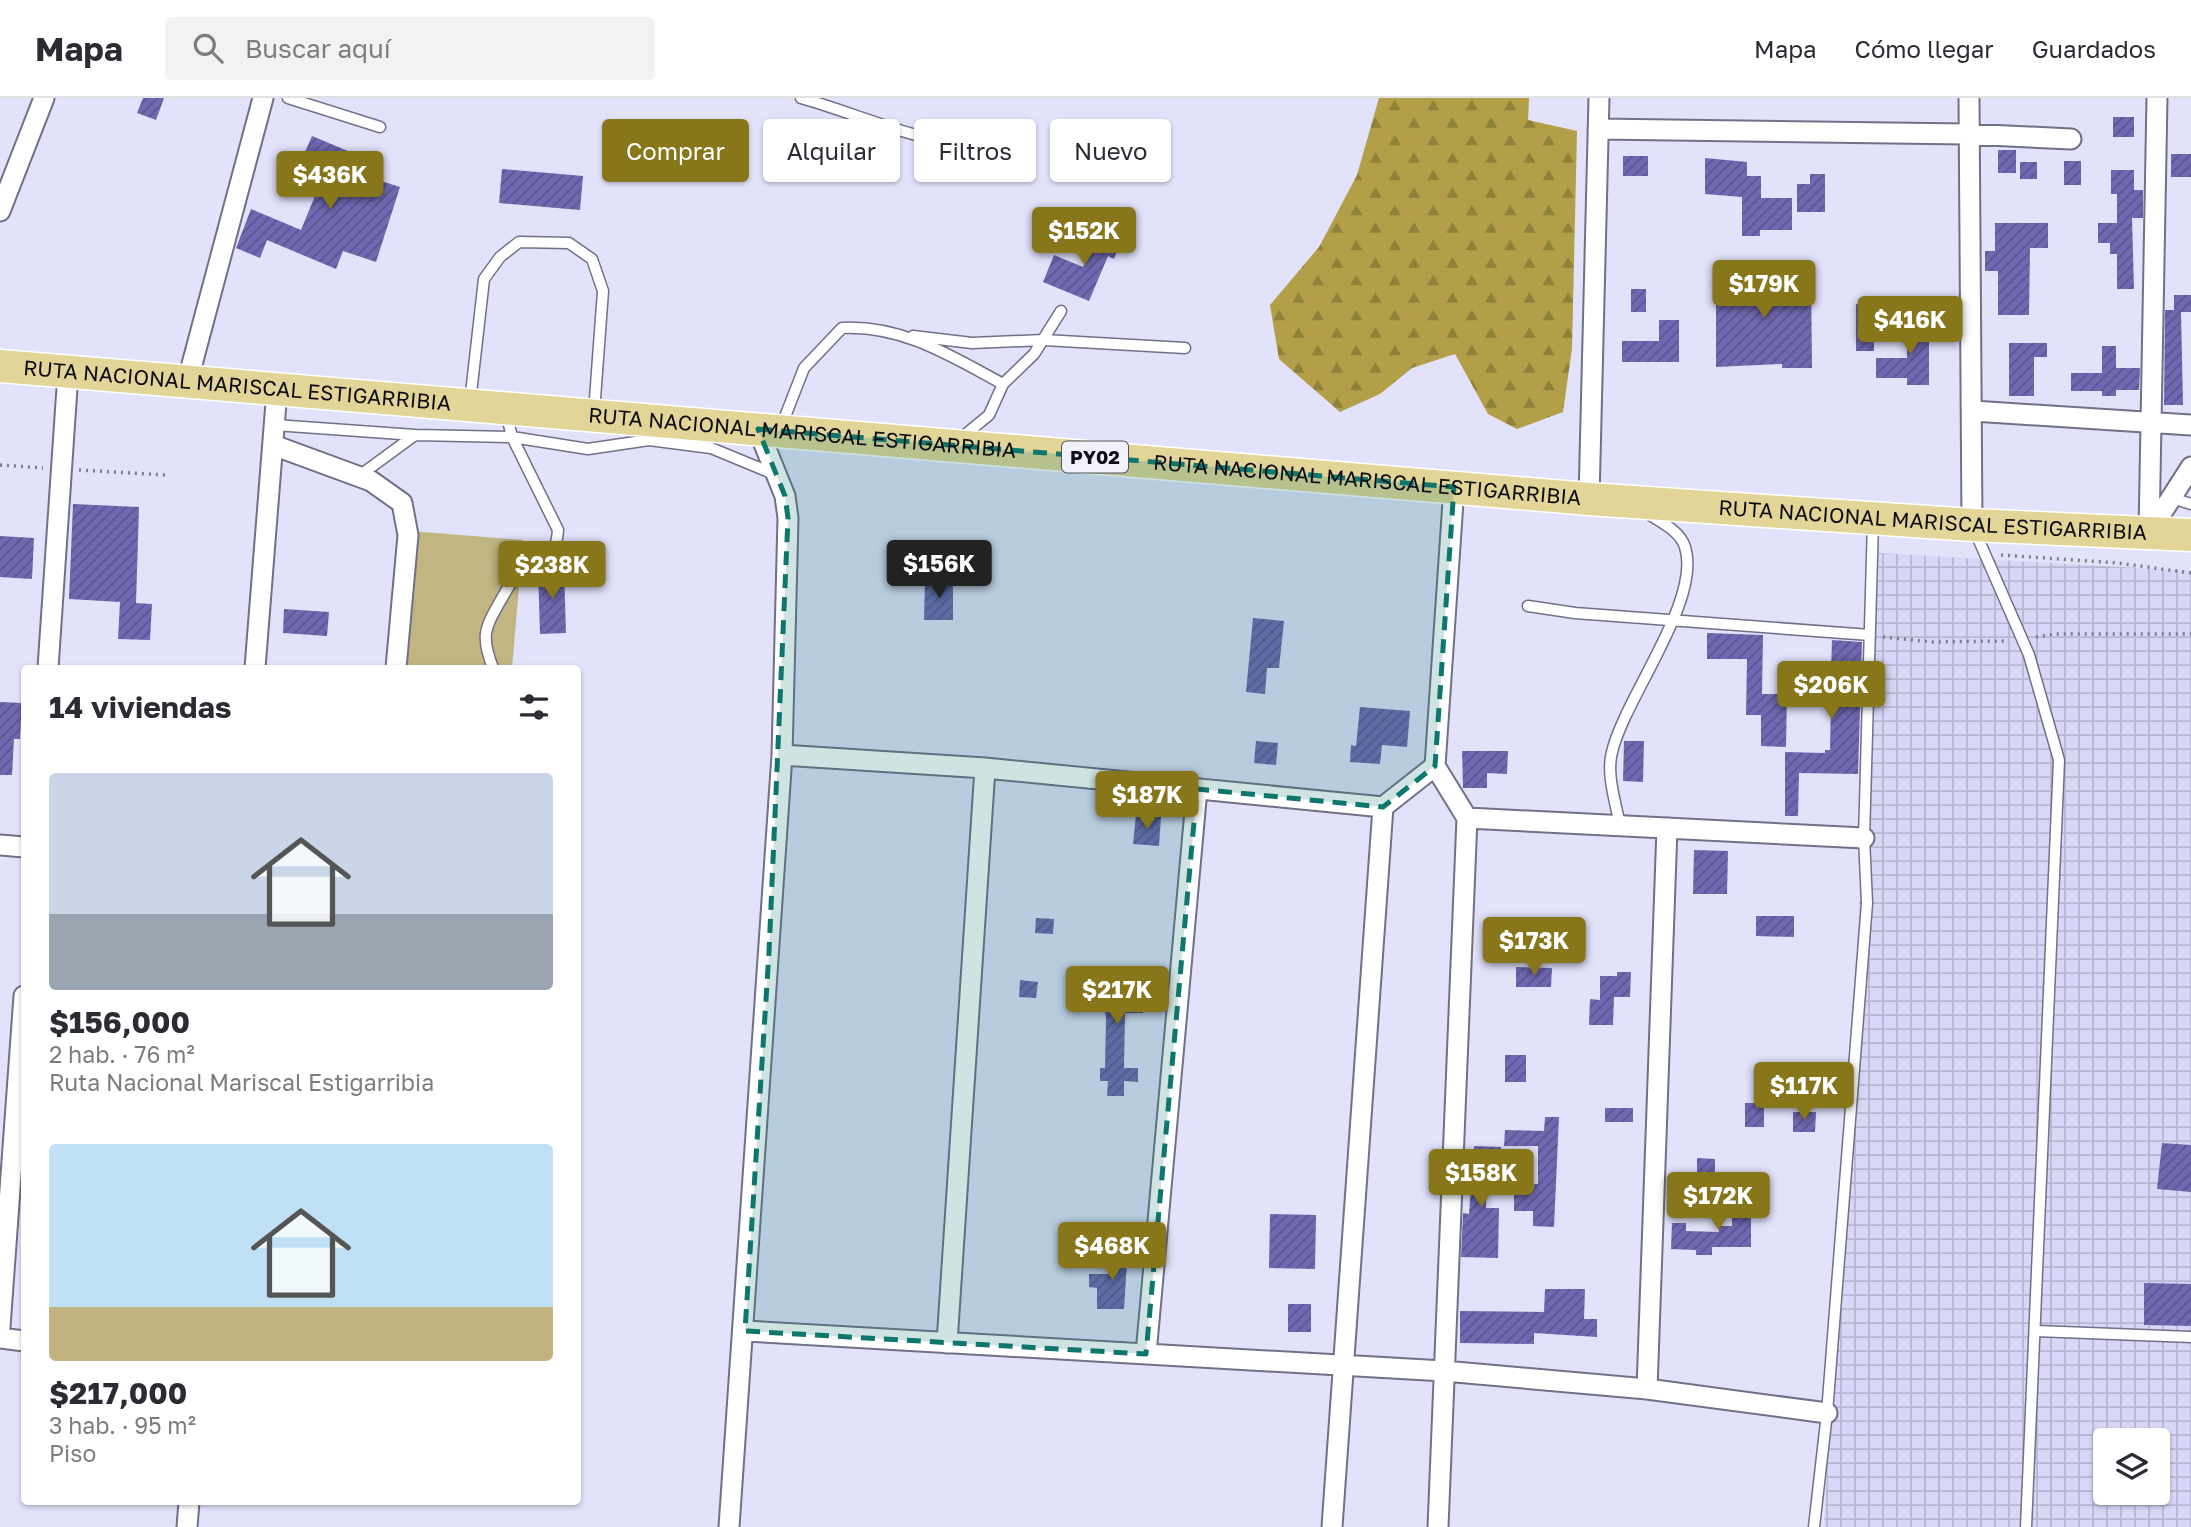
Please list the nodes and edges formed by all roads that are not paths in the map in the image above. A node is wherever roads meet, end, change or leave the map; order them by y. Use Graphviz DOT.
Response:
graph roads {
  1 [pos="44,98"];
  2 [pos="263,98"];
  3 [pos="288,98"];
  4 [pos="801,98"];
  5 [pos="1599,98"];
  6 [pos="1969,98"];
  7 [pos="2157,98"];
  8 [pos="380,127"];
  9 [pos="1598,129"];
  10 [pos="914,133"];
  11 [pos="1968,134"];
  12 [pos="2071,139"];
  13 [pos="0,211"];
  14 [pos="1061,311"];
  15 [pos="902,334"];
  16 [pos="1044,340"];
  17 [pos="1185,348"];
  18 [pos="0,366"];
  19 [pos="68,373"];
  20 [pos="187,383"];
  21 [pos="1003,384"];
  22 [pos="278,390"];
  23 [pos="469,406"];
  24 [pos="1973,411"];
  25 [pos="594,416"];
  26 [pos="509,423"];
  27 [pos="2150,423"];
  28 [pos="275,425"];
  29 [pos="2191,425"];
  30 [pos="769,430"];
  31 [pos="415,435"];
  32 [pos="273,445"];
  33 [pos="952,446"];
  34 [pos="2191,467"];
  35 [pos="775,475"];
  36 [pos="359,476"];
  37 [pos="1454,486"];
  38 [pos="2172,498"];
  39 [pos="1589,499"];
  40 [pos="1631,502"];
  41 [pos="2191,504"];
  42 [pos="1873,518"];
  43 [pos="1972,525"];
  44 [pos="2149,532"];
  45 [pos="2191,535"];
  46 [pos="1528,606"];
  47 [pos="1672,621"];
  48 [pos="1870,635"];
  49 [pos="48,665"];
  50 [pos="255,665"];
  51 [pos="396,665"];
  52 [pos="492,665"];
  53 [pos="782,755"];
  54 [pos="1436,766"];
  55 [pos="985,768"];
  56 [pos="1197,789"];
  57 [pos="1382,807"];
  58 [pos="1466,818"];
  59 [pos="1620,826"];
  60 [pos="1667,828"];
  61 [pos="1864,838"];
  62 [pos="0,845"];
  63 [pos="21,847"];
  64 [pos="21,1037"];
  65 [pos="0,1327"];
  66 [pos="745,1331"];
  67 [pos="2036,1331"];
  68 [pos="2191,1337"];
  69 [pos="0,1338"];
  70 [pos="21,1340"];
  71 [pos="947,1343"];
  72 [pos="1146,1354"];
  73 [pos="1345,1366"];
  74 [pos="1444,1371"];
  75 [pos="1647,1389"];
  76 [pos="1827,1413"];
  77 [pos="189,1505"];
  78 [pos="2027,1513"];
  79 [pos="187,1527"];
  80 [pos="729,1527"];
  81 [pos="1332,1527"];
  82 [pos="1438,1527"];
  83 [pos="1814,1527"];
  84 [pos="2026,1527"];
  85 [pos="2034,1527"];
  1 -- 13 [label="street"];
  2 -- 20 [label="street"];
  3 -- 8 [label="lane"];
  4 -- 10 [label="lane"];
  5 -- 9 [label="street"];
  6 -- 11 [label="street"];
  7 -- 27 [label="street"];
  9 -- 11 [label="street"];
  9 -- 39 [label="street"];
  11 -- 12 [label="street"];
  11 -- 24 [label="street"];
  14 -- 16 [label="lane"];
  15 -- 16 [label="lane"];
  15 -- 21 [label="lane"];
  15 -- 30 [label="lane"];
  16 -- 17 [label="lane"];
  16 -- 21 [label="lane"];
  18 -- 19 [label="main road, RUTA NACIONAL MARISCAL ESTIGARRIBIA / PY02"];
  19 -- 20 [label="main road, RUTA NACIONAL MARISCAL ESTIGARRIBIA / PY02"];
  19 -- 49 [label="street"];
  20 -- 22 [label="main road, RUTA NACIONAL MARISCAL ESTIGARRIBIA / PY02"];
  21 -- 33 [label="lane"];
  22 -- 23 [label="main road, RUTA NACIONAL MARISCAL ESTIGARRIBIA / PY02"];
  22 -- 28 [label="street"];
  23 -- 25 [label="lane"];
  23 -- 26 [label="main road, RUTA NACIONAL MARISCAL ESTIGARRIBIA / PY02"];
  24 -- 27 [label="street"];
  24 -- 43 [label="street"];
  25 -- 26 [label="main road, RUTA NACIONAL MARISCAL ESTIGARRIBIA / PY02"];
  25 -- 30 [label="main road, RUTA NACIONAL MARISCAL ESTIGARRIBIA / PY02"];
  26 -- 31 [label="lane"];
  26 -- 35 [label="lane"];
  26 -- 52 [label="lane"];
  27 -- 29 [label="street"];
  27 -- 44 [label="street"];
  28 -- 31 [label="lane"];
  28 -- 32 [label="street"];
  30 -- 33 [label="main road, RUTA NACIONAL MARISCAL ESTIGARRIBIA / PY02"];
  30 -- 35 [label="street"];
  31 -- 36 [label="lane"];
  32 -- 36 [label="street"];
  32 -- 50 [label="street"];
  33 -- 37 [label="main road, RUTA NACIONAL MARISCAL ESTIGARRIBIA / PY02"];
  34 -- 38 [label="street"];
  35 -- 53 [label="street"];
  36 -- 51 [label="street"];
  37 -- 39 [label="main road, RUTA NACIONAL MARISCAL ESTIGARRIBIA / PY02"];
  37 -- 54 [label="street"];
  38 -- 41 [label="lane"];
  38 -- 44 [label="street"];
  39 -- 40 [label="main road, RUTA NACIONAL MARISCAL ESTIGARRIBIA / PY02"];
  40 -- 42 [label="main road, RUTA NACIONAL MARISCAL ESTIGARRIBIA / PY02"];
  40 -- 47 [label="lane"];
  42 -- 43 [label="main road, RUTA NACIONAL MARISCAL ESTIGARRIBIA / PY02"];
  42 -- 48 [label="lane"];
  43 -- 44 [label="main road, RUTA NACIONAL MARISCAL ESTIGARRIBIA / PY02"];
  43 -- 67 [label="lane"];
  44 -- 45 [label="main road, RUTA NACIONAL MARISCAL ESTIGARRIBIA / PY02"];
  46 -- 47 [label="lane"];
  47 -- 48 [label="lane"];
  47 -- 59 [label="lane"];
  48 -- 61 [label="lane"];
  53 -- 55 [label="street"];
  53 -- 66 [label="street"];
  54 -- 57 [label="street"];
  54 -- 58 [label="street"];
  55 -- 56 [label="street"];
  55 -- 71 [label="street"];
  56 -- 57 [label="street"];
  56 -- 72 [label="street"];
  57 -- 73 [label="street"];
  58 -- 59 [label="street"];
  58 -- 74 [label="street"];
  59 -- 60 [label="street"];
  60 -- 61 [label="street"];
  60 -- 75 [label="street"];
  61 -- 76 [label="lane"];
  62 -- 63 [label="street"];
  64 -- 65 [label="street"];
  66 -- 71 [label="street"];
  66 -- 80 [label="street"];
  67 -- 68 [label="lane"];
  67 -- 78 [label="lane"];
  69 -- 70 [label="street"];
  71 -- 72 [label="street"];
  72 -- 73 [label="street"];
  73 -- 74 [label="street"];
  73 -- 81 [label="street"];
  74 -- 75 [label="street"];
  74 -- 82 [label="street"];
  75 -- 76 [label="street"];
  76 -- 83 [label="lane"];
  77 -- 79 [label="street"];
  78 -- 84 [label="lane"];
  78 -- 85 [label="lane"];
}
